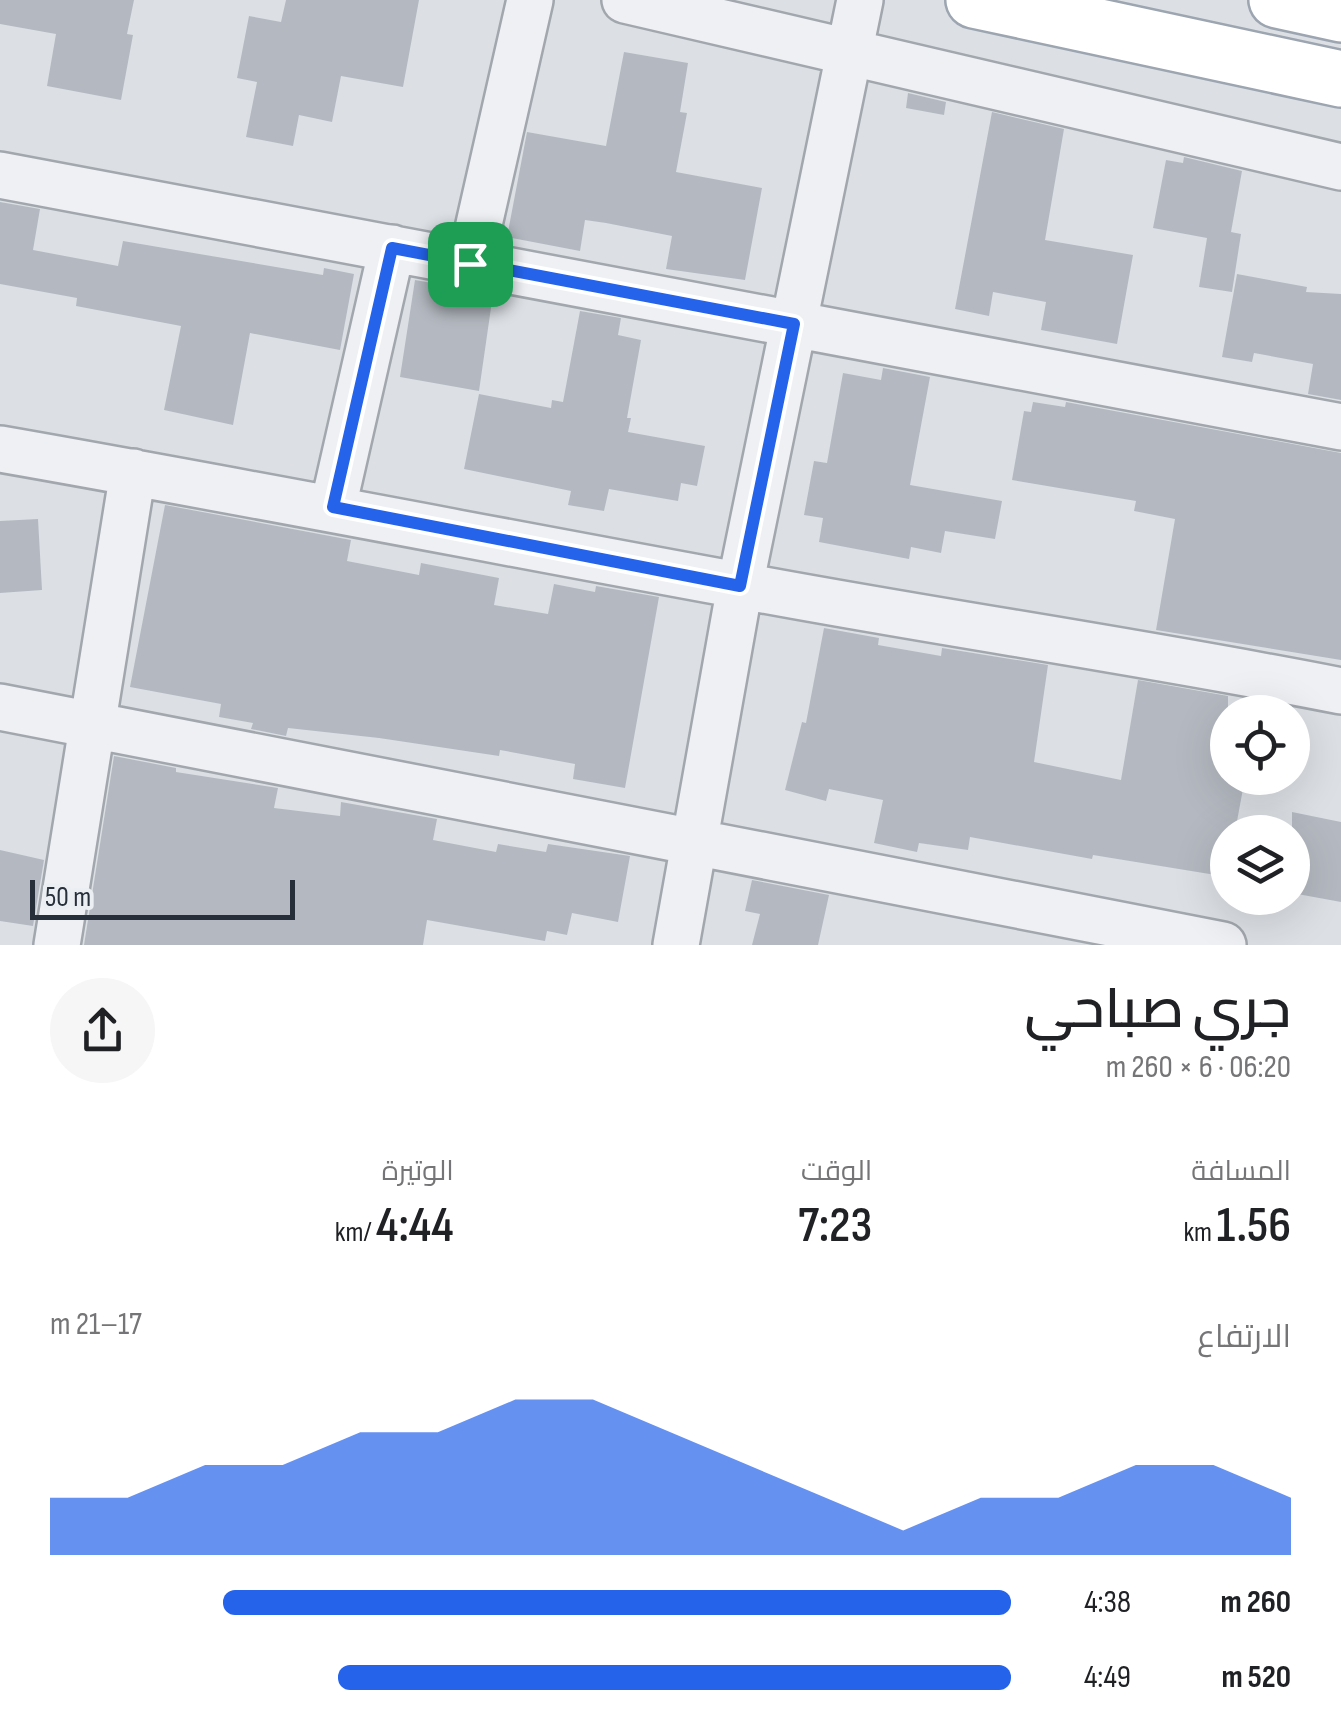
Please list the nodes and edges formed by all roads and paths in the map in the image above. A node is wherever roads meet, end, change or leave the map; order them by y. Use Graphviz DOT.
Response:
graph roads {
  1 [pos="530,0"];
  2 [pos="625,0"];
  3 [pos="860,0"];
  4 [pos="974,0"];
  5 [pos="1277,0"];
  6 [pos="1341,14"];
  7 [pos="847,51"];
  8 [pos="1341,79"];
  9 [pos="1341,167"];
  10 [pos="0,175"];
  11 [pos="392,248"];
  12 [pos="470,264"];
  13 [pos="794,324"];
  14 [pos="1341,427"];
  15 [pos="0,449"];
  16 [pos="132,472"];
  17 [pos="333,507"];
  18 [pos="740,586"];
  19 [pos="1341,691"];
  20 [pos="0,706"];
  21 [pos="91,726"];
  22 [pos="695,844"];
  23 [pos="57,945"];
  24 [pos="676,945"];
  25 [pos="1223,945"];
  1 -- 12 [label="street"];
  2 -- 7 [label="street"];
  3 -- 7 [label="street"];
  4 -- 8 [label="main road"];
  5 -- 6 [label="main road"];
  7 -- 9 [label="street"];
  7 -- 13 [label="street"];
  10 -- 11 [label="street"];
  11 -- 12 [label="street"];
  11 -- 17 [label="street"];
  12 -- 13 [label="street"];
  13 -- 14 [label="street"];
  13 -- 18 [label="street"];
  15 -- 16 [label="street"];
  16 -- 17 [label="street"];
  16 -- 21 [label="street"];
  17 -- 18 [label="street"];
  18 -- 19 [label="street"];
  18 -- 22 [label="street"];
  20 -- 21 [label="street"];
  21 -- 22 [label="street"];
  21 -- 23 [label="street"];
  22 -- 24 [label="street"];
  22 -- 25 [label="street"];
}
